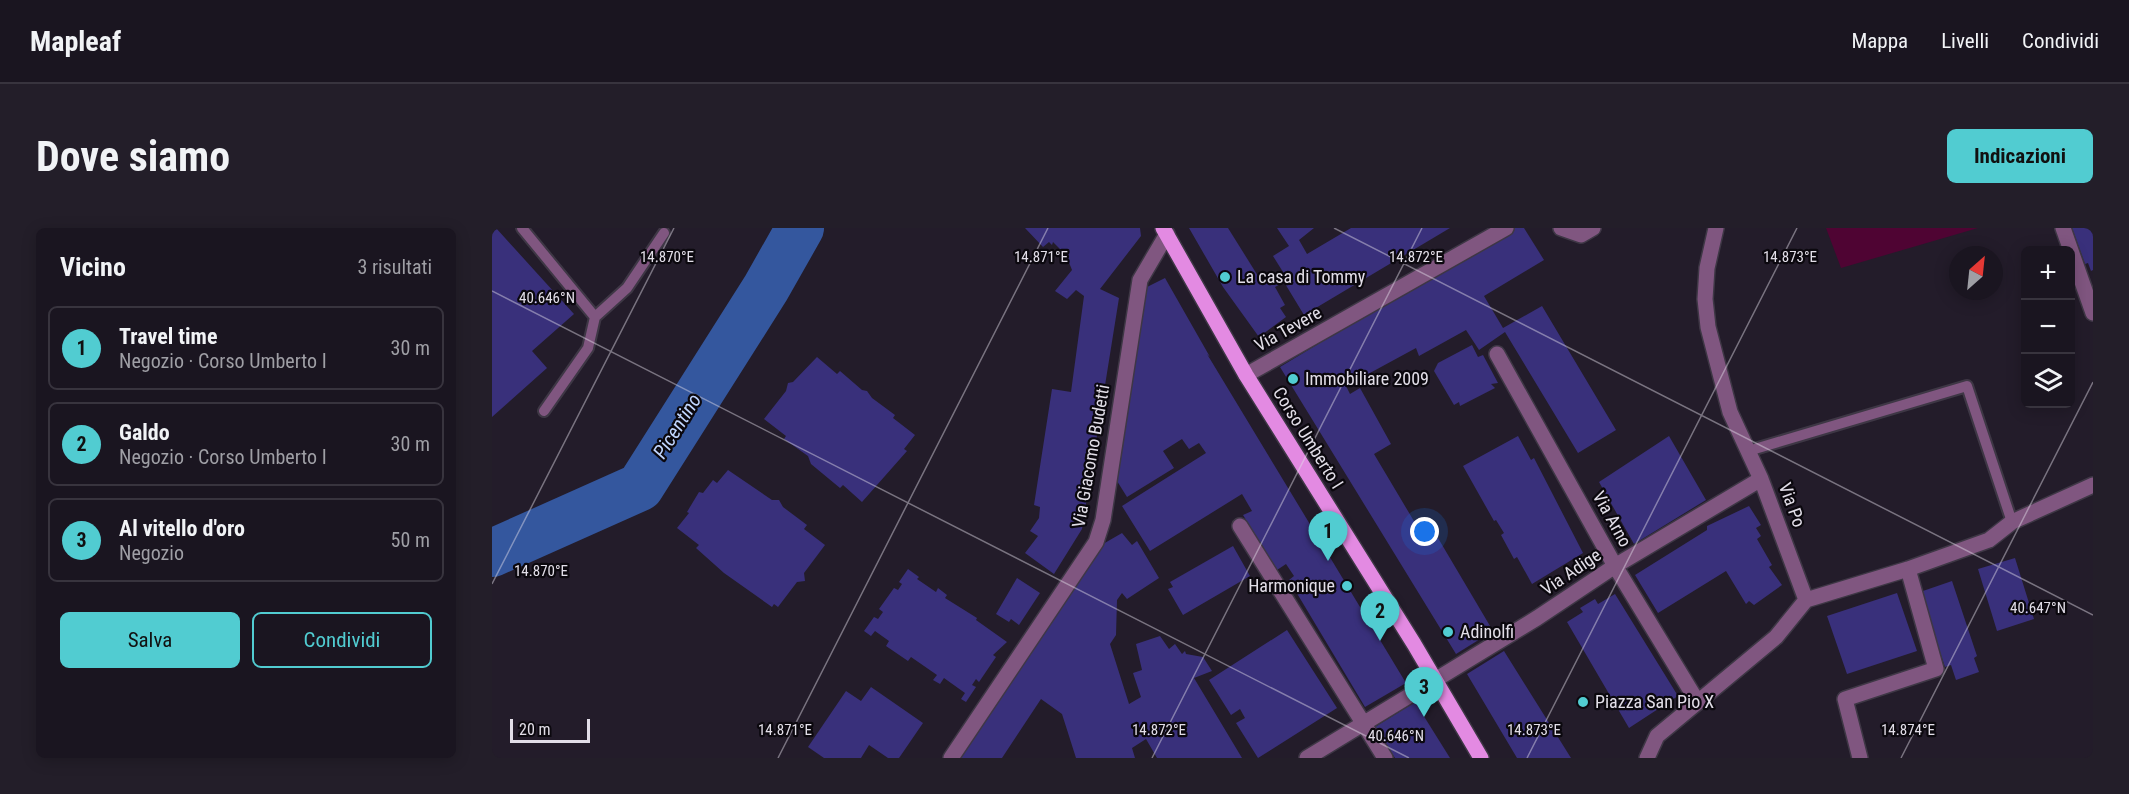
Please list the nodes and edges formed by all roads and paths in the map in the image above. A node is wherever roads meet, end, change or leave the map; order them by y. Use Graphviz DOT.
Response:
graph roads {
  1 [pos="522,228"];
  2 [pos="1506,228"];
  3 [pos="1561,228"];
  4 [pos="1593,228"];
  5 [pos="1716,228"];
  6 [pos="2063,228"];
  7 [pos="1165,231"];
  8 [pos="664,233"];
  9 [pos="2093,314"];
  10 [pos="596,317"];
  11 [pos="1497,354"];
  12 [pos="1246,375"];
  13 [pos="544,411"];
  14 [pos="1748,451"];
  15 [pos="1761,479"];
  16 [pos="2093,485"];
  17 [pos="2012,522"];
  18 [pos="1240,526"];
  19 [pos="1616,566"];
  20 [pos="1908,569"];
  21 [pos="1806,600"];
  22 [pos="1434,680"];
  23 [pos="1697,701"];
  24 [pos="1364,722"];
  25 [pos="951,758"];
  26 [pos="1307,758"];
  27 [pos="1385,758"];
  28 [pos="1481,758"];
  29 [pos="1647,758"];
  30 [pos="1860,758"];
  1 -- 10 [label="lane"];
  2 -- 12 [label="street, Via Tevere"];
  3 -- 4 [label="street"];
  5 -- 14 [label="street, Via Po"];
  6 -- 9 [label="street"];
  7 -- 12 [label="main road, Corso Umberto I"];
  7 -- 25 [label="street, Via Giacomo Budetti"];
  8 -- 10 [label="lane"];
  10 -- 13 [label="lane"];
  11 -- 19 [label="street, Via Arno"];
  12 -- 22 [label="main road, Corso Umberto I"];
  14 -- 15 [label="street, Via Po"];
  14 -- 17 [label="lane"];
  15 -- 19 [label="street, Via Adige"];
  15 -- 21 [label="street, Via Po"];
  16 -- 17 [label="street"];
  17 -- 20 [label="street"];
  18 -- 24 [label="street"];
  19 -- 22 [label="street, Via Adige"];
  19 -- 23 [label="street, Via Arno"];
  20 -- 21 [label="street"];
  20 -- 30 [label="street"];
  21 -- 23 [label="street"];
  22 -- 24 [label="street, Via Adige"];
  22 -- 28 [label="main road, Corso Umberto I"];
  23 -- 29 [label="street"];
  24 -- 26 [label="street, Via Adige"];
  24 -- 27 [label="street"];
}
